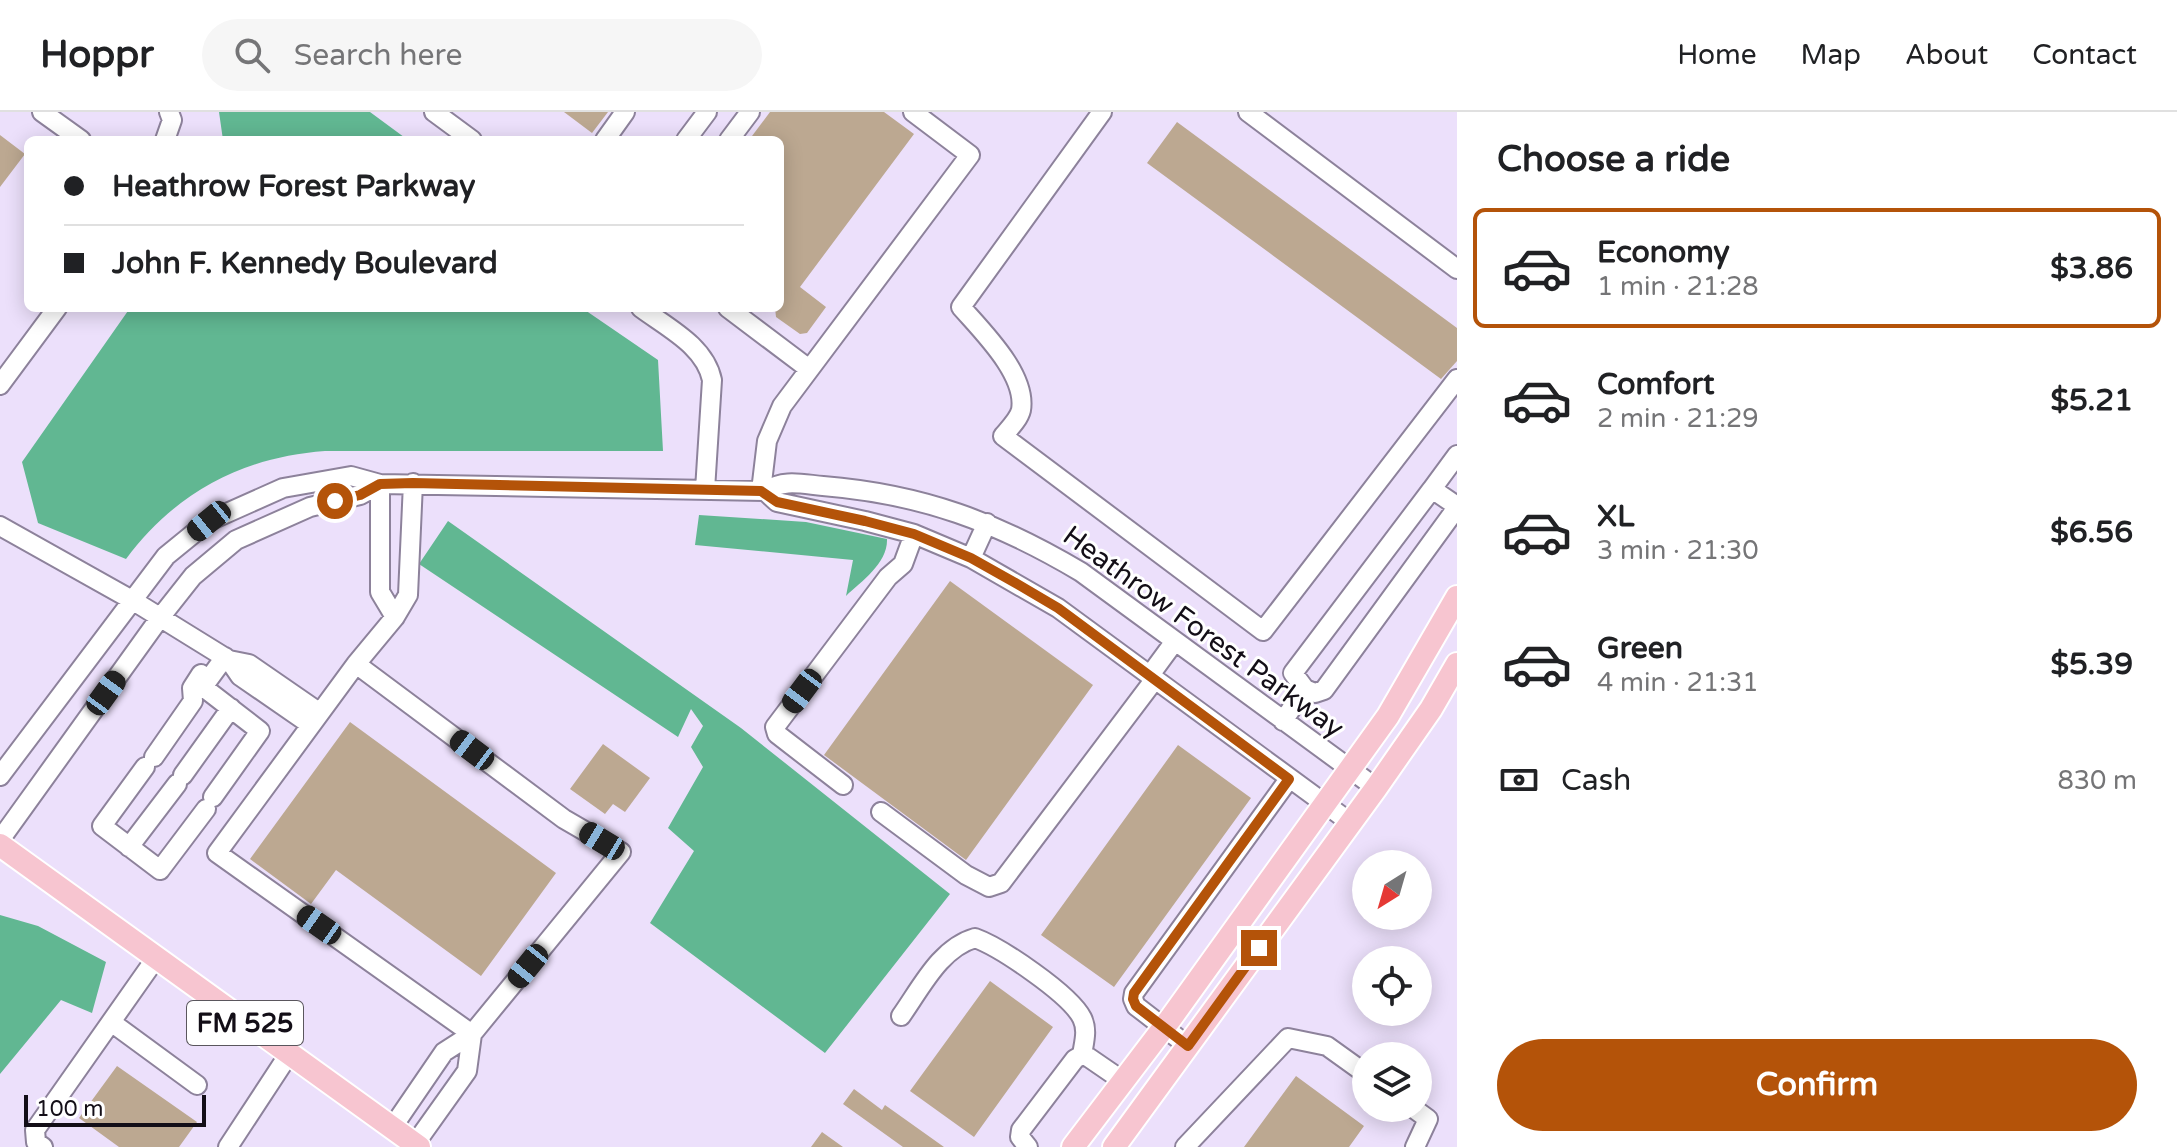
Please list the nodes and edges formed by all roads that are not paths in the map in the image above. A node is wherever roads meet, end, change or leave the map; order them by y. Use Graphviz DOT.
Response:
graph roads {
  1 [pos="42,112"];
  2 [pos="169,112"];
  3 [pos="434,112"];
  4 [pos="625,112"];
  5 [pos="707,112"];
  6 [pos="750,112"];
  7 [pos="913,112"];
  8 [pos="1102,112"];
  9 [pos="1248,112"];
  10 [pos="75,136"];
  11 [pos="166,136"];
  12 [pos="467,136"];
  13 [pos="608,136"];
  14 [pos="689,136"];
  15 [pos="732,136"];
  16 [pos="1457,269"];
  17 [pos="54,312"];
  18 [pos="646,312"];
  19 [pos="733,312"];
  20 [pos="809,369"];
  21 [pos="1457,379"];
  22 [pos="0,385"];
  23 [pos="1457,455"];
  24 [pos="413,483"];
  25 [pos="380,484"];
  26 [pos="1432,489"];
  27 [pos="705,490"];
  28 [pos="763,491"];
  29 [pos="1453,521"];
  30 [pos="987,523"];
  31 [pos="0,526"];
  32 [pos="914,534"];
  33 [pos="971,558"];
  34 [pos="1457,597"];
  35 [pos="132,600"];
  36 [pos="395,617"];
  37 [pos="159,619"];
  38 [pos="1175,641"];
  39 [pos="223,656"];
  40 [pos="356,664"];
  41 [pos="1457,664"];
  42 [pos="1152,677"];
  43 [pos="1305,689"];
  44 [pos="193,701"];
  45 [pos="226,715"];
  46 [pos="315,719"];
  47 [pos="1283,721"];
  48 [pos="1349,769"];
  49 [pos="0,776"];
  50 [pos="1289,779"];
  51 [pos="843,785"];
  52 [pos="1376,788"];
  53 [pos="1324,803"];
  54 [pos="881,812"];
  55 [pos="1351,823"];
  56 [pos="188,833"];
  57 [pos="0,843"];
  58 [pos="129,847"];
  59 [pos="217,853"];
  60 [pos="156,958"];
  61 [pos="901,1016"];
  62 [pos="111,1022"];
  63 [pos="1164,1028"];
  64 [pos="472,1034"];
  65 [pos="1188,1046"];
  66 [pos="289,1054"];
  67 [pos="1082,1055"];
  68 [pos="1352,1064"];
  69 [pos="1123,1081"];
  70 [pos="197,1085"];
  71 [pos="1427,1122"];
  72 [pos="392,1128"];
  73 [pos="417,1146"];
  74 [pos="43,1147"];
  75 [pos="228,1147"];
  76 [pos="1028,1147"];
  77 [pos="1073,1147"];
  78 [pos="1114,1147"];
  79 [pos="1185,1147"];
  80 [pos="1415,1147"];
  1 -- 10 [label="street"];
  2 -- 11 [label="street"];
  3 -- 12 [label="street"];
  4 -- 13 [label="street"];
  5 -- 14 [label="street"];
  6 -- 15 [label="street"];
  7 -- 20 [label="street"];
  8 -- 21 [label="street"];
  9 -- 16 [label="street"];
  17 -- 22 [label="street"];
  18 -- 27 [label="street"];
  19 -- 20 [label="street"];
  20 -- 28 [label="street"];
  23 -- 26 [label="street"];
  24 -- 25 [label="street, Heathrow Forest Parkway"];
  24 -- 27 [label="street, Heathrow Forest Parkway"];
  24 -- 36 [label="street"];
  25 -- 35 [label="street, Heathrow Forest Parkway"];
  25 -- 36 [label="street"];
  25 -- 37 [label="street, Heathrow Forest Parkway"];
  26 -- 29 [label="street"];
  26 -- 43 [label="street"];
  27 -- 28 [label="street, Heathrow Forest Parkway"];
  28 -- 30 [label="street, Heathrow Forest Parkway"];
  28 -- 32 [label="street, Heathrow Forest Parkway"];
  29 -- 43 [label="street"];
  30 -- 33 [label="street"];
  30 -- 38 [label="street, Heathrow Forest Parkway"];
  31 -- 35 [label="street"];
  32 -- 33 [label="street, Heathrow Forest Parkway"];
  32 -- 51 [label="street"];
  33 -- 42 [label="street, Heathrow Forest Parkway"];
  34 -- 48 [label="main road"];
  35 -- 37 [label="street"];
  35 -- 49 [label="street, Heathrow Forest Parkway"];
  36 -- 40 [label="street"];
  37 -- 39 [label="street"];
  37 -- 57 [label="street, Heathrow Forest Parkway"];
  38 -- 42 [label="street"];
  38 -- 47 [label="street, Heathrow Forest Parkway"];
  39 -- 44 [label="street"];
  39 -- 45 [label="street"];
  39 -- 46 [label="street"];
  40 -- 46 [label="street"];
  40 -- 64 [label="street"];
  41 -- 52 [label="main road"];
  42 -- 50 [label="street, Heathrow Forest Parkway"];
  42 -- 54 [label="street"];
  43 -- 47 [label="street"];
  44 -- 45 [label="street"];
  44 -- 58 [label="street"];
  45 -- 56 [label="street"];
  45 -- 58 [label="street"];
  46 -- 59 [label="street"];
  47 -- 48 [label="street, Heathrow Forest Parkway"];
  48 -- 52 [label="street, Heathrow Forest Parkway"];
  48 -- 53 [label="main road"];
  50 -- 53 [label="street, Heathrow Forest Parkway"];
  50 -- 63 [label="street"];
  52 -- 55 [label="main road"];
  53 -- 55 [label="street, Heathrow Forest Parkway"];
  53 -- 63 [label="main road"];
  55 -- 65 [label="main road"];
  56 -- 58 [label="street"];
  56 -- 59 [label="street"];
  57 -- 60 [label="main road, FM 525"];
  59 -- 64 [label="street"];
  60 -- 62 [label="street"];
  60 -- 66 [label="main road, FM 525"];
  61 -- 67 [label="street"];
  62 -- 70 [label="street"];
  62 -- 74 [label="street"];
  63 -- 65 [label="street"];
  63 -- 69 [label="main road"];
  64 -- 72 [label="street"];
  64 -- 73 [label="street"];
  65 -- 78 [label="main road"];
  66 -- 72 [label="main road, FM 525"];
  66 -- 75 [label="street"];
  67 -- 69 [label="street"];
  67 -- 76 [label="street"];
  68 -- 79 [label="street"];
  69 -- 77 [label="main road"];
  71 -- 80 [label="street"];
  72 -- 73 [label="main road, FM 525"];
}
